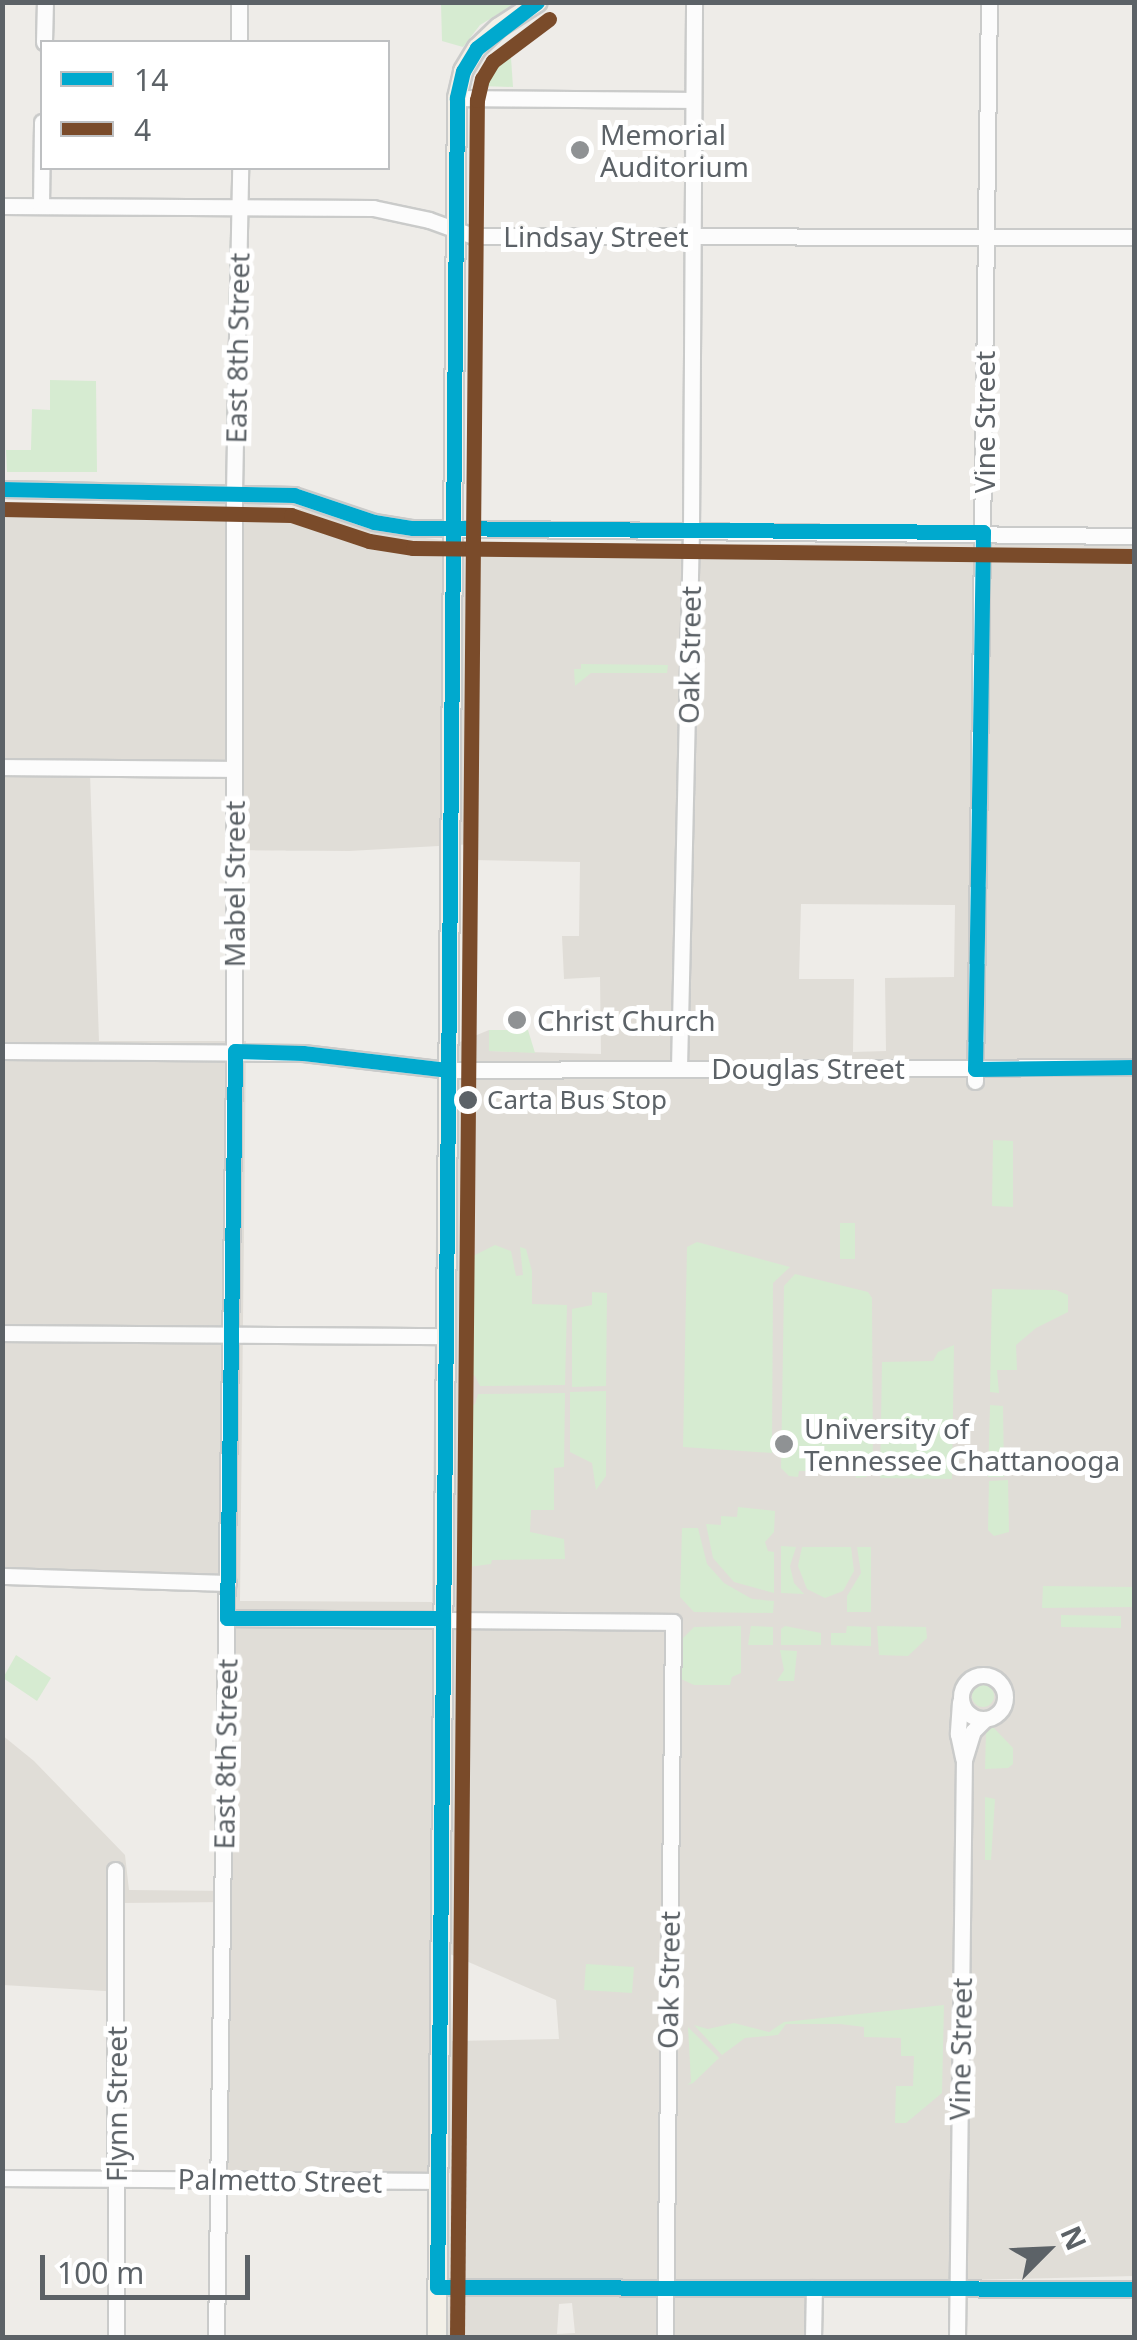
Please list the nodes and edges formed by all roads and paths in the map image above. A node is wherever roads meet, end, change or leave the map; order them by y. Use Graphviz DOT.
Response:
graph roads {
  1 [pos="45,2"];
  2 [pos="239,2"];
  3 [pos="538,2"];
  4 [pos="694,2"];
  5 [pos="989,2"];
  6 [pos="44,40"];
  7 [pos="239,40"];
  8 [pos="457,98"];
  9 [pos="692,100"];
  10 [pos="41,170"];
  11 [pos="240,170"];
  12 [pos="2,206"];
  13 [pos="41,206"];
  14 [pos="240,208"];
  15 [pos="454,231"];
  16 [pos="692,236"];
  17 [pos="985,237"];
  18 [pos="1134,237"];
  19 [pos="2,490"];
  20 [pos="234,492"];
  21 [pos="452,528"];
  22 [pos="692,530"];
  23 [pos="983,532"];
  24 [pos="1134,536"];
  25 [pos="2,768"];
  26 [pos="234,769"];
  27 [pos="2,1051"];
  28 [pos="234,1052"];
  29 [pos="1134,1067"];
  30 [pos="680,1068"];
  31 [pos="447,1070"];
  32 [pos="975,1075"];
  33 [pos="2,1332"];
  34 [pos="445,1336"];
  35 [pos="231,1338"];
  36 [pos="2,1576"];
  37 [pos="228,1583"];
  38 [pos="227,1618"];
  39 [pos="442,1618"];
  40 [pos="961,1698"];
  41 [pos="985,1719"];
  42 [pos="964,1760"];
  43 [pos="115,1870"];
  44 [pos="2,2178"];
  45 [pos="117,2178"];
  46 [pos="220,2179"];
  47 [pos="438,2181"];
  48 [pos="437,2287"];
  49 [pos="957,2287"];
  50 [pos="666,2288"];
  51 [pos="814,2288"];
  52 [pos="1134,2290"];
  53 [pos="116,2338"];
  54 [pos="216,2338"];
  55 [pos="436,2338"];
  56 [pos="665,2338"];
  57 [pos="813,2338"];
  58 [pos="957,2338"];
  1 -- 6 [label="street"];
  2 -- 7 [label="street"];
  3 -- 8 [label="main road"];
  4 -- 9 [label="street, Oak Street"];
  5 -- 17 [label="street, Vine Street"];
  8 -- 9 [label="street"];
  8 -- 15 [label="main road"];
  9 -- 16 [label="street, Oak Street"];
  10 -- 13 [label="street"];
  11 -- 14 [label="street, East 8th Street"];
  12 -- 13 [label="street, Lindsay Street"];
  13 -- 14 [label="street, Lindsay Street"];
  14 -- 15 [label="street, Lindsay Street"];
  14 -- 20 [label="street, East 8th Street"];
  15 -- 16 [label="street, Lindsay Street"];
  15 -- 21 [label="main road"];
  16 -- 17 [label="street, Lindsay Street"];
  16 -- 22 [label="street, Oak Street"];
  17 -- 18 [label="street, Lindsay Street"];
  17 -- 23 [label="street, Vine Street"];
  19 -- 20 [label="street"];
  20 -- 21 [label="street"];
  20 -- 26 [label="street, East 8th Street"];
  21 -- 22 [label="street"];
  21 -- 31 [label="main road"];
  22 -- 23 [label="street"];
  22 -- 30 [label="street, Oak Street"];
  23 -- 24 [label="street"];
  23 -- 32 [label="street, Vine Street"];
  25 -- 26 [label="street, Mabel Street"];
  26 -- 28 [label="street, Mabel Street"];
  27 -- 28 [label="street, Douglas Street"];
  28 -- 31 [label="street, Douglas Street"];
  28 -- 35 [label="street, East 8th Street"];
  29 -- 32 [label="street, Douglas Street"];
  30 -- 31 [label="street, Douglas Street"];
  30 -- 32 [label="street, Douglas Street"];
  31 -- 34 [label="main road"];
  33 -- 35 [label="street"];
  34 -- 35 [label="street"];
  34 -- 39 [label="main road"];
  35 -- 37 [label="street, East 8th Street"];
  36 -- 37 [label="street"];
  37 -- 38 [label="street, East 8th Street"];
  38 -- 39 [label="street"];
  38 -- 46 [label="street, East 8th Street"];
  39 -- 47 [label="main road"];
  39 -- 50 [label="street, Oak Street"];
  40 -- 41 [label="street"];
  40 -- 41 [label="street, Vine Street"];
  40 -- 42 [label="street, Vine Street"];
  41 -- 42 [label="street, Vine Street"];
  42 -- 49 [label="street, Vine Street"];
  43 -- 45 [label="street, Flynn Street"];
  44 -- 45 [label="street, Palmetto Street"];
  45 -- 46 [label="street, Palmetto Street"];
  45 -- 53 [label="street, Flynn Street"];
  46 -- 47 [label="street, Palmetto Street"];
  46 -- 54 [label="street, East 8th Street"];
  47 -- 48 [label="main road"];
  48 -- 50 [label="street"];
  48 -- 55 [label="main road"];
  49 -- 51 [label="street"];
  49 -- 52 [label="street"];
  49 -- 58 [label="street, Vine Street"];
  50 -- 51 [label="street"];
  50 -- 56 [label="street, Oak Street"];
  51 -- 57 [label="street"];
}
